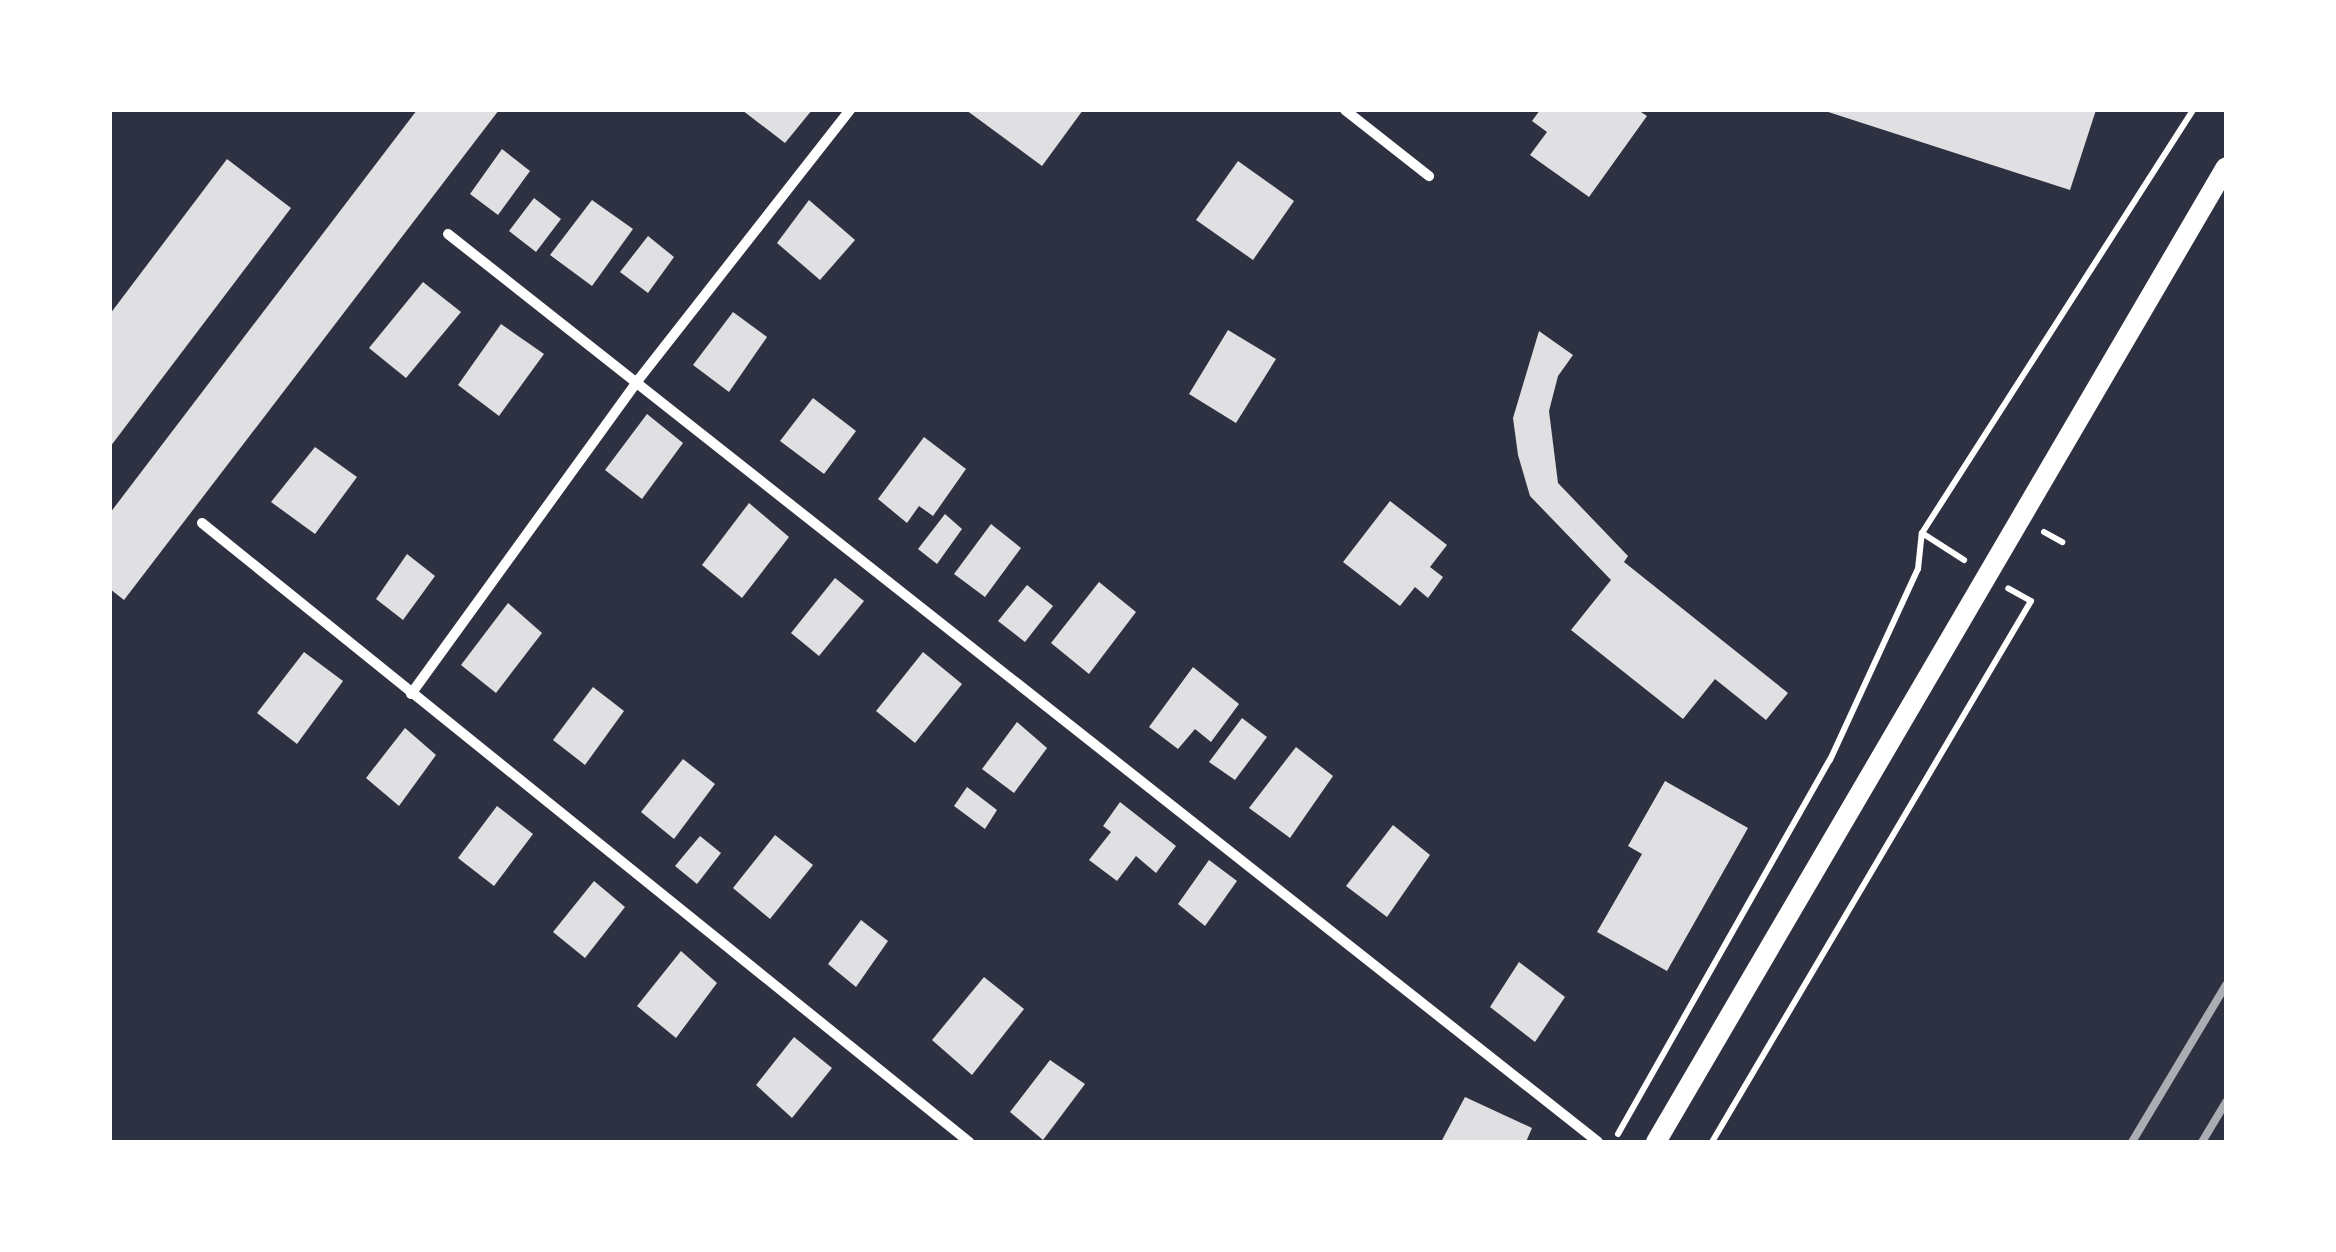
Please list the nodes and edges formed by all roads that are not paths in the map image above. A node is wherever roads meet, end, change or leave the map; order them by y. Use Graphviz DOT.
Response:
graph roads {
  1 [pos="850,110"];
  2 [pos="1344,110"];
  3 [pos="2226,167"];
  4 [pos="1428,176"];
  5 [pos="448,234"];
  6 [pos="639,379"];
  7 [pos="202,523"];
  8 [pos="411,694"];
  9 [pos="969,1142"];
  10 [pos="1598,1142"];
  11 [pos="1656,1142"];
  1 -- 6 [label="street"];
  2 -- 4 [label="street"];
  3 -- 11 [label="main road"];
  5 -- 6 [label="street"];
  6 -- 8 [label="street"];
  6 -- 10 [label="street"];
  7 -- 8 [label="street"];
  8 -- 9 [label="street"];
}
